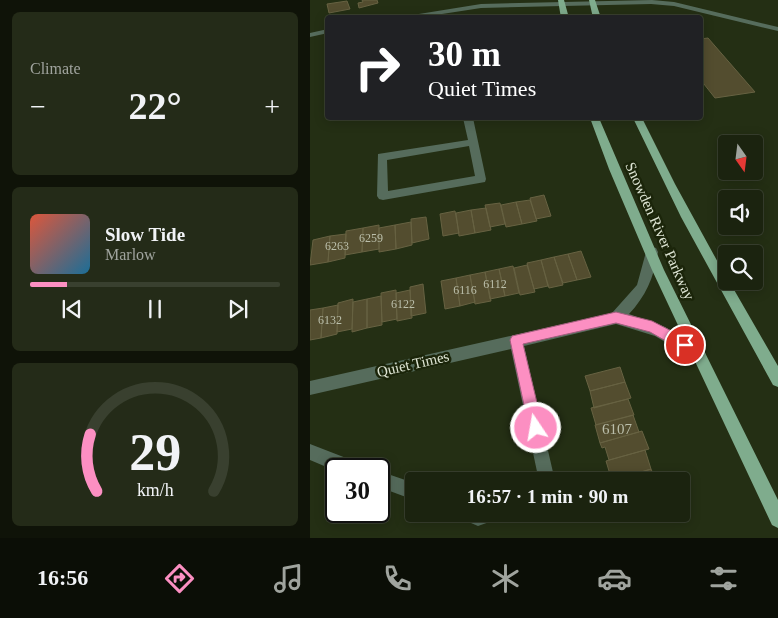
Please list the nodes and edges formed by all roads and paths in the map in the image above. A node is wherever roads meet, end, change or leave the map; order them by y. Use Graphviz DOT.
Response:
graph roads {
  1 [pos="592,2"];
  2 [pos="561,3"];
  3 [pos="462,13"];
  4 [pos="436,15"];
  5 [pos="596,15"];
  6 [pos="778,29"];
  7 [pos="325,32"];
  8 [pos="310,35"];
  9 [pos="468,120"];
  10 [pos="595,120"];
  11 [pos="638,120"];
  12 [pos="473,142"];
  13 [pos="652,252"];
  14 [pos="616,318"];
  15 [pos="516,340"];
  16 [pos="699,354"];
  17 [pos="778,380"];
  18 [pos="310,388"];
  19 [pos="310,452"];
  20 [pos="325,458"];
  21 [pos="545,472"];
  22 [pos="390,482"];
  23 [pos="405,488"];
  24 [pos="778,519"];
  1 -- 2 [label="street"];
  1 -- 5 [label="main road"];
  1 -- 6 [label="street"];
  2 -- 3 [label="street"];
  3 -- 4 [label="street"];
  7 -- 8 [label="street"];
  9 -- 12 [label="street"];
  10 -- 13 [label="main road, Snowden River Parkway"];
  11 -- 17 [label="main road, Snowden River Parkway"];
  12 -- 12 [label="street"];
  13 -- 14 [label="street"];
  13 -- 16 [label="main road, Snowden River Parkway"];
  14 -- 15 [label="street, Quiet Times"];
  14 -- 16 [label="street, Quiet Times"];
  15 -- 18 [label="street, Quiet Times"];
  15 -- 21 [label="street"];
  16 -- 24 [label="main road, Snowden River Parkway"];
  19 -- 20 [label="street"];
  22 -- 23 [label="street"];
}
